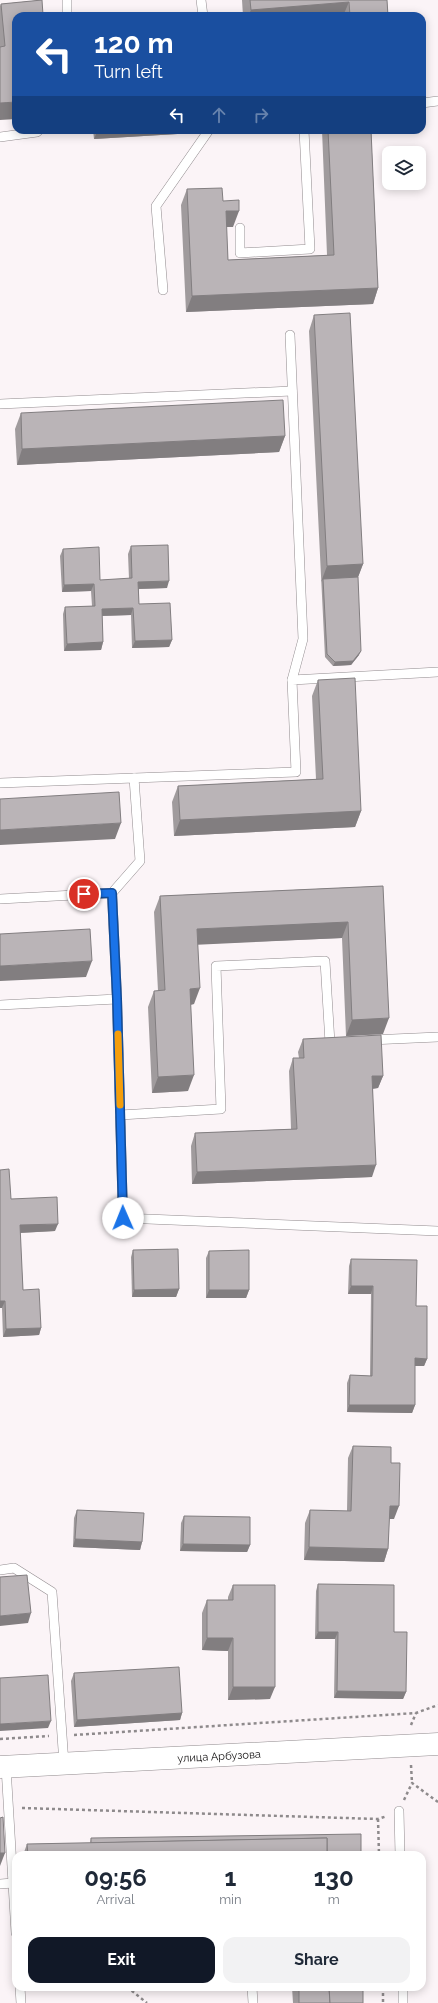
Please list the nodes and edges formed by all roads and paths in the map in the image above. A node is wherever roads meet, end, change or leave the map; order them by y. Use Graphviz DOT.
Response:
graph roads {
  1 [pos="67,0"];
  2 [pos="201,0"];
  3 [pos="67,12"];
  4 [pos="202,12"];
  5 [pos="438,101"];
  6 [pos="426,102"];
  7 [pos="22,134"];
  8 [pos="206,134"];
  9 [pos="304,134"];
  10 [pos="0,137"];
  11 [pos="240,228"];
  12 [pos="163,290"];
  13 [pos="290,335"];
  14 [pos="292,391"];
  15 [pos="0,404"];
  16 [pos="438,672"];
  17 [pos="292,680"];
  18 [pos="134,778"];
  19 [pos="0,783"];
  20 [pos="112,893"];
  21 [pos="0,899"];
  22 [pos="117,999"];
  23 [pos="0,1005"];
  24 [pos="438,1037"];
  25 [pos="361,1041"];
  26 [pos="345,1042"];
  27 [pos="120,1114"];
  28 [pos="438,1231"];
  29 [pos="0,1570"];
  30 [pos="438,1705"];
  31 [pos="62,1736"];
  32 [pos="0,1739"];
  33 [pos="438,1744"];
  34 [pos="64,1764"];
  35 [pos="3,1767"];
  36 [pos="438,1802"];
  37 [pos="8,1807"];
  38 [pos="399,1811"];
  39 [pos="378,1819"];
  40 [pos="379,1851"];
  41 [pos="400,1851"];
  42 [pos="12,1868"];
  43 [pos="12,1883"];
  44 [pos="0,1884"];
  45 [pos="20,1991"];
  46 [pos="132,1991"];
  47 [pos="252,1991"];
  48 [pos="383,1991"];
  49 [pos="403,1991"];
  50 [pos="20,2003"];
  51 [pos="147,2003"];
  52 [pos="253,2003"];
  53 [pos="383,2003"];
  54 [pos="403,2003"];
  1 -- 3 [label="lane"];
  2 -- 4 [label="lane"];
  5 -- 6 [label="lane"];
  7 -- 10 [label="lane"];
  8 -- 12 [label="lane"];
  9 -- 11 [label="lane"];
  13 -- 14 [label="lane"];
  14 -- 15 [label="lane"];
  14 -- 17 [label="lane"];
  16 -- 17 [label="lane"];
  17 -- 18 [label="lane"];
  18 -- 19 [label="lane"];
  18 -- 20 [label="lane"];
  20 -- 21 [label="lane"];
  20 -- 22 [label="lane"];
  22 -- 23 [label="lane"];
  22 -- 27 [label="lane"];
  24 -- 25 [label="lane"];
  26 -- 27 [label="lane"];
  27 -- 28 [label="lane"];
  29 -- 31 [label="lane"];
  30 -- 31 [label="path"];
  31 -- 32 [label="path"];
  31 -- 34 [label="lane"];
  33 -- 34 [label="street, улица Арбузова"];
  34 -- 35 [label="street, улица Арбузова"];
  35 -- 37 [label="lane"];
  36 -- 38 [label="path"];
  37 -- 39 [label="path"];
  37 -- 42 [label="lane"];
  38 -- 39 [label="path"];
  38 -- 41 [label="lane"];
  39 -- 40 [label="path"];
  43 -- 44 [label="lane"];
  45 -- 50 [label="lane"];
  46 -- 51 [label="path"];
  47 -- 52 [label="lane"];
  48 -- 53 [label="path"];
  49 -- 54 [label="lane"];
}
